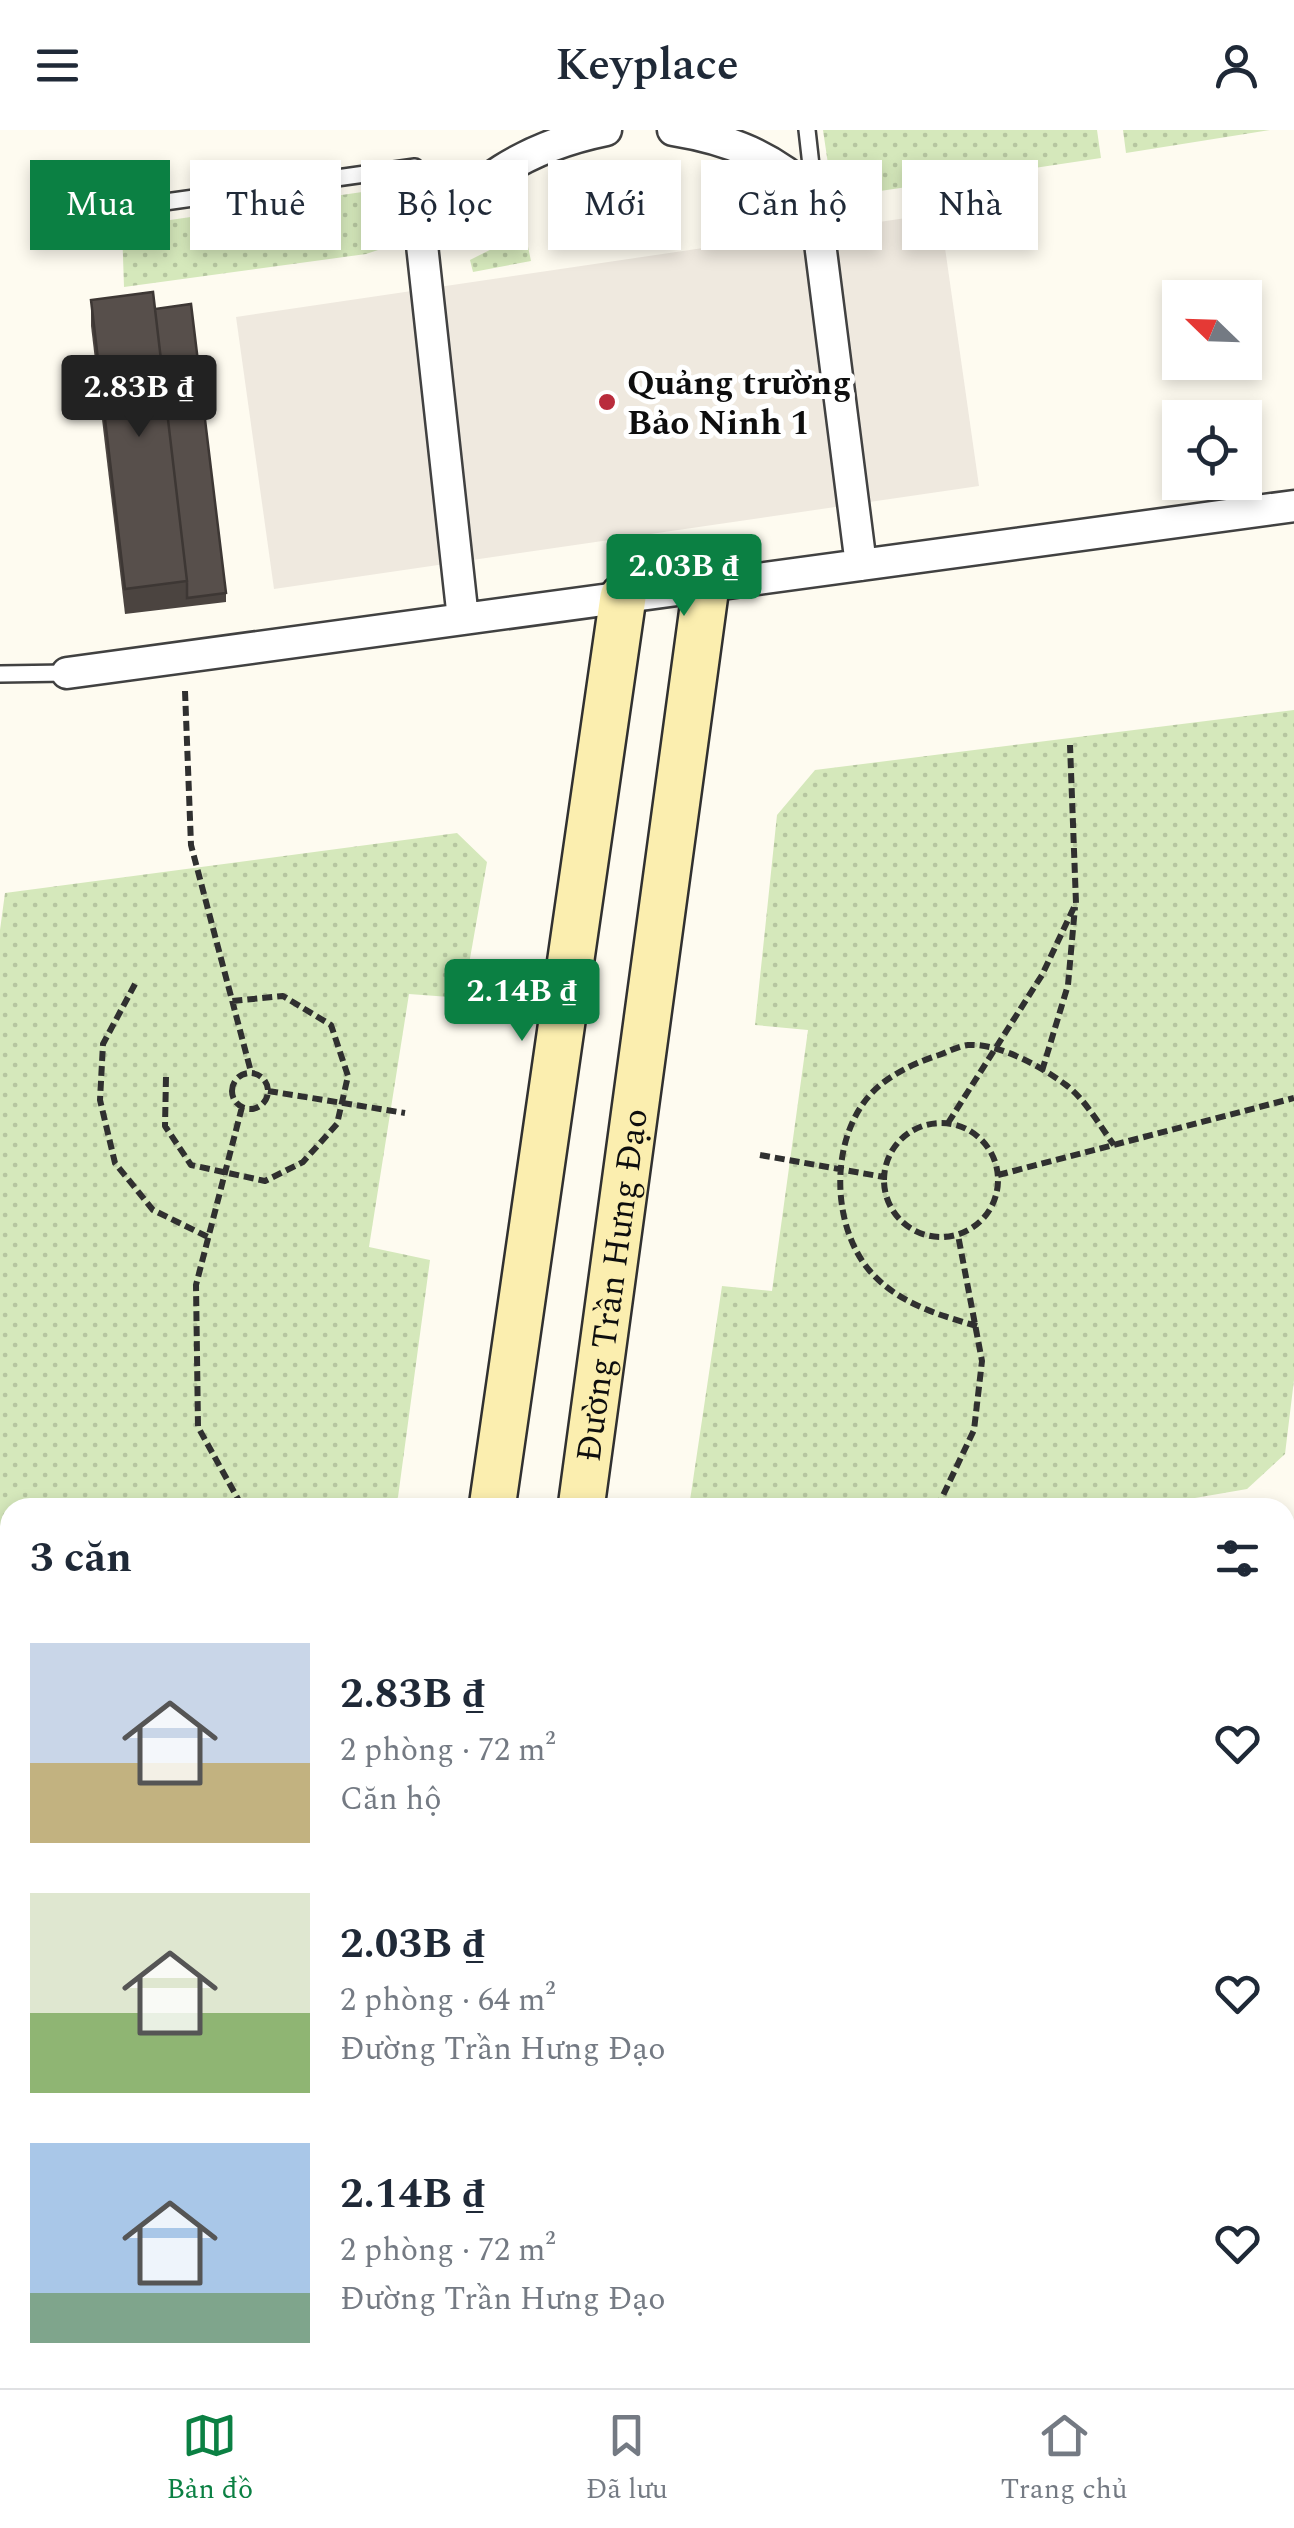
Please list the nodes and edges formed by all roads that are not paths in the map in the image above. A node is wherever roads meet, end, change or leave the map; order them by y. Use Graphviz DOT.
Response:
graph roads {
  1 [pos="606,130"];
  2 [pos="673,130"];
  3 [pos="807,130"];
  4 [pos="516,160"];
  5 [pos="769,160"];
  6 [pos="810,160"];
  7 [pos="361,174"];
  8 [pos="170,201"];
  9 [pos="423,250"];
  10 [pos="821,250"];
  11 [pos="1294,506"];
  12 [pos="861,565"];
  13 [pos="706,586"];
  14 [pos="623,597"];
  15 [pos="463,619"];
  16 [pos="67,673"];
  17 [pos="0,674"];
  18 [pos="493,1498"];
  19 [pos="582,1498"];
  1 -- 4 [label="street"];
  2 -- 5 [label="street"];
  3 -- 6 [label="lane"];
  7 -- 8 [label="lane"];
  9 -- 15 [label="street"];
  10 -- 12 [label="street"];
  11 -- 12 [label="street"];
  12 -- 13 [label="street"];
  13 -- 14 [label="street"];
  13 -- 19 [label="main road, Đường Trần Hưng Đạo"];
  14 -- 15 [label="street"];
  14 -- 18 [label="main road"];
  15 -- 16 [label="street"];
  16 -- 17 [label="lane"];
}
